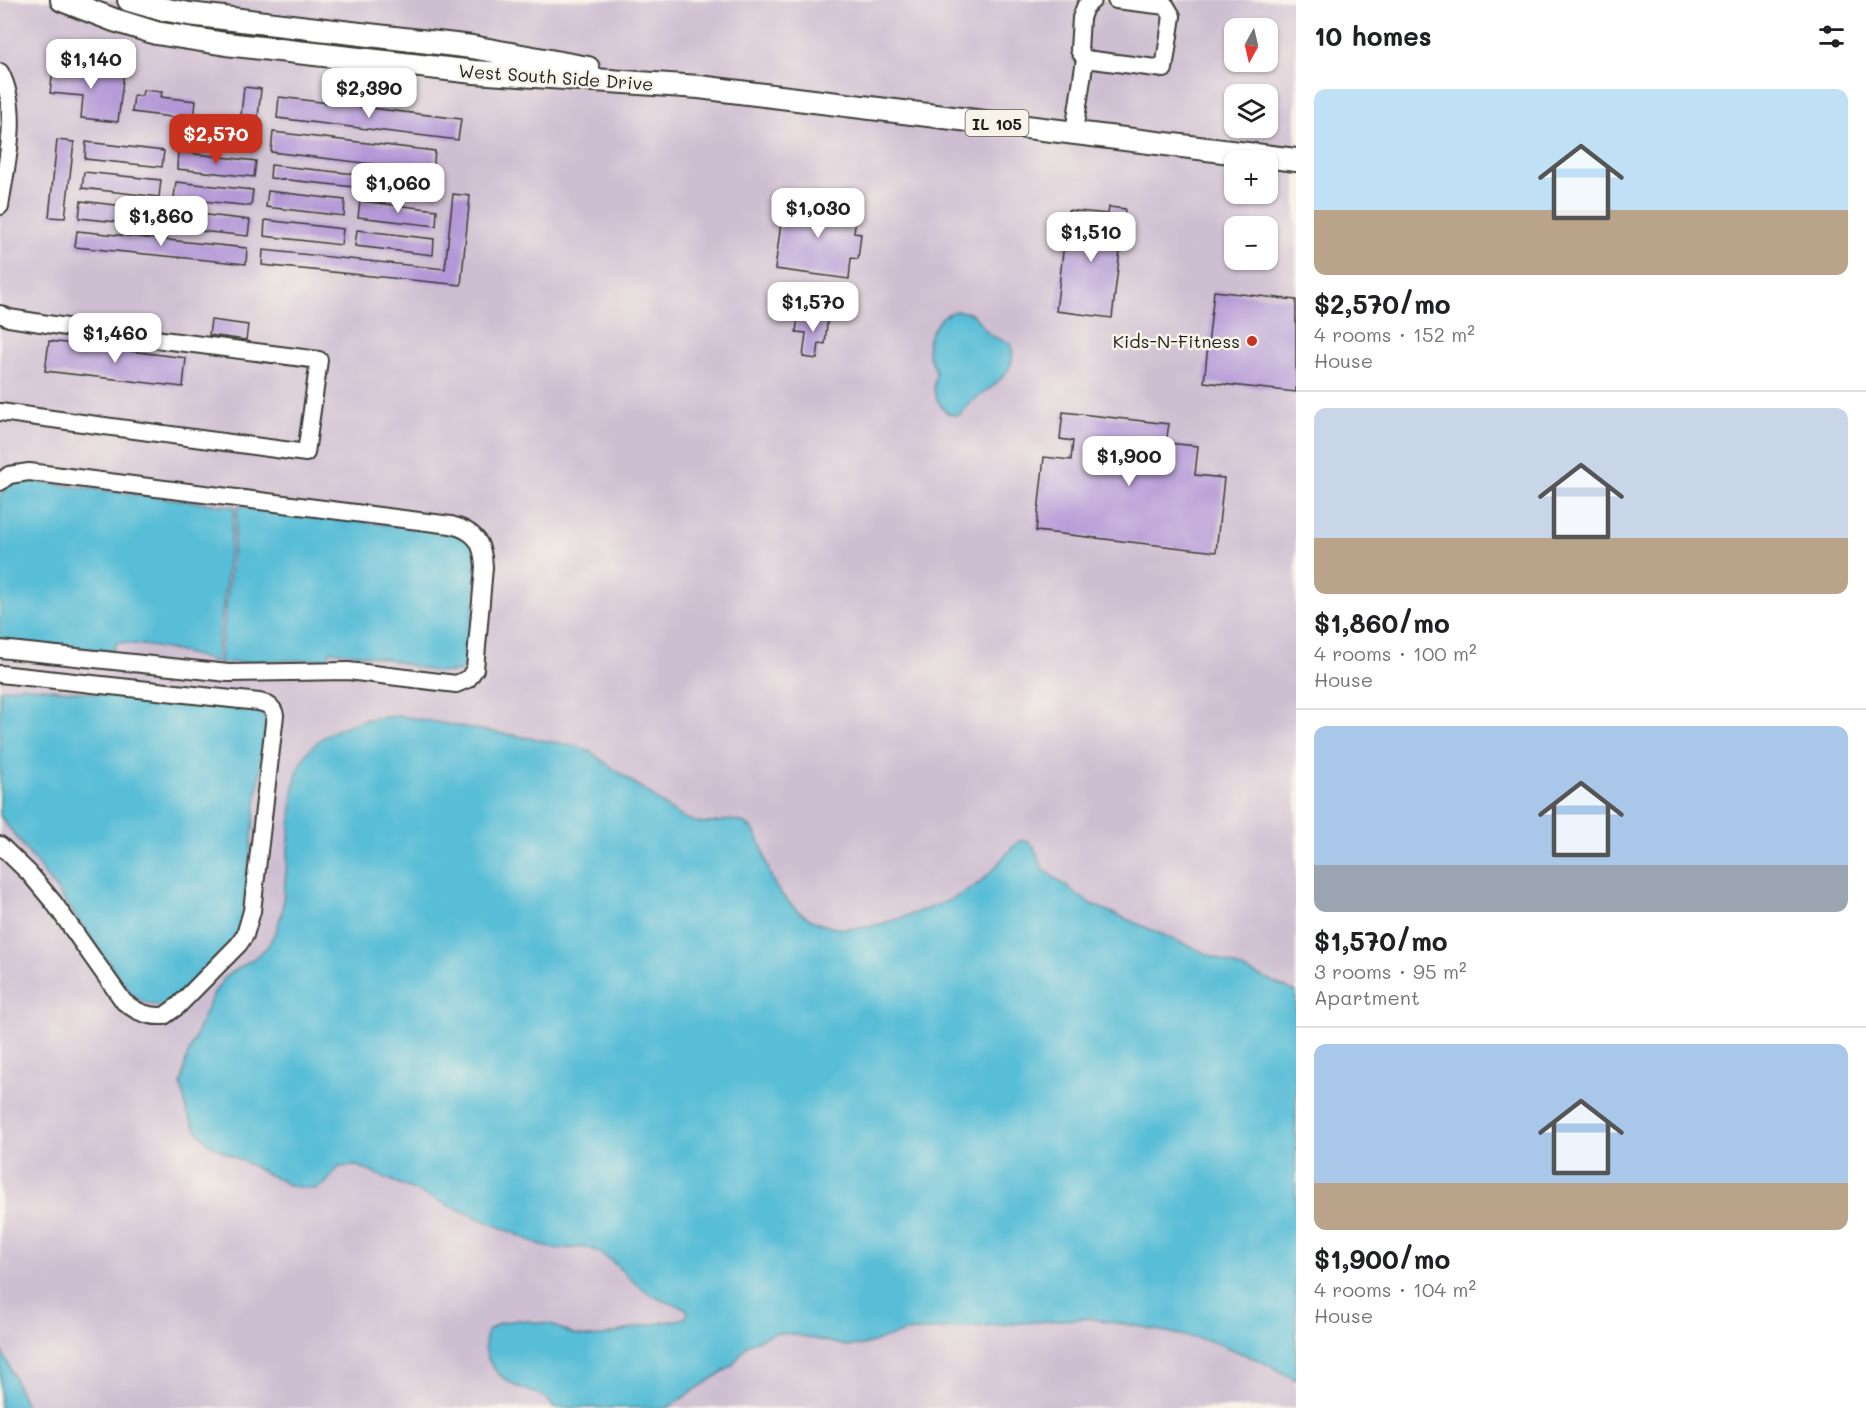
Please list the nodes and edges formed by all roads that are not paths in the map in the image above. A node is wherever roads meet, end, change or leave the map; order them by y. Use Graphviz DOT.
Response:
graph roads {
  1 [pos="62,0"];
  2 [pos="129,0"];
  3 [pos="1093,0"];
  4 [pos="1116,0"];
  5 [pos="1085,59"];
  6 [pos="0,72"];
  7 [pos="699,87"];
  8 [pos="1074,132"];
  9 [pos="1296,160"];
  10 [pos="0,206"];
  11 [pos="0,314"];
  12 [pos="0,412"];
  13 [pos="0,482"];
  14 [pos="0,649"];
  15 [pos="0,674"];
  16 [pos="0,844"];
  1 -- 7 [label="main road, West South Side Drive / IL 105"];
  2 -- 7 [label="main road, West South Side Drive / IL 105"];
  3 -- 5 [label="street"];
  4 -- 5 [label="street"];
  5 -- 8 [label="street"];
  6 -- 10 [label="street"];
  7 -- 8 [label="main road, West South Side Drive / IL 105"];
  8 -- 9 [label="main road, West South Side Drive / IL 105"];
  11 -- 12 [label="street"];
  13 -- 14 [label="street"];
  15 -- 16 [label="street"];
}
